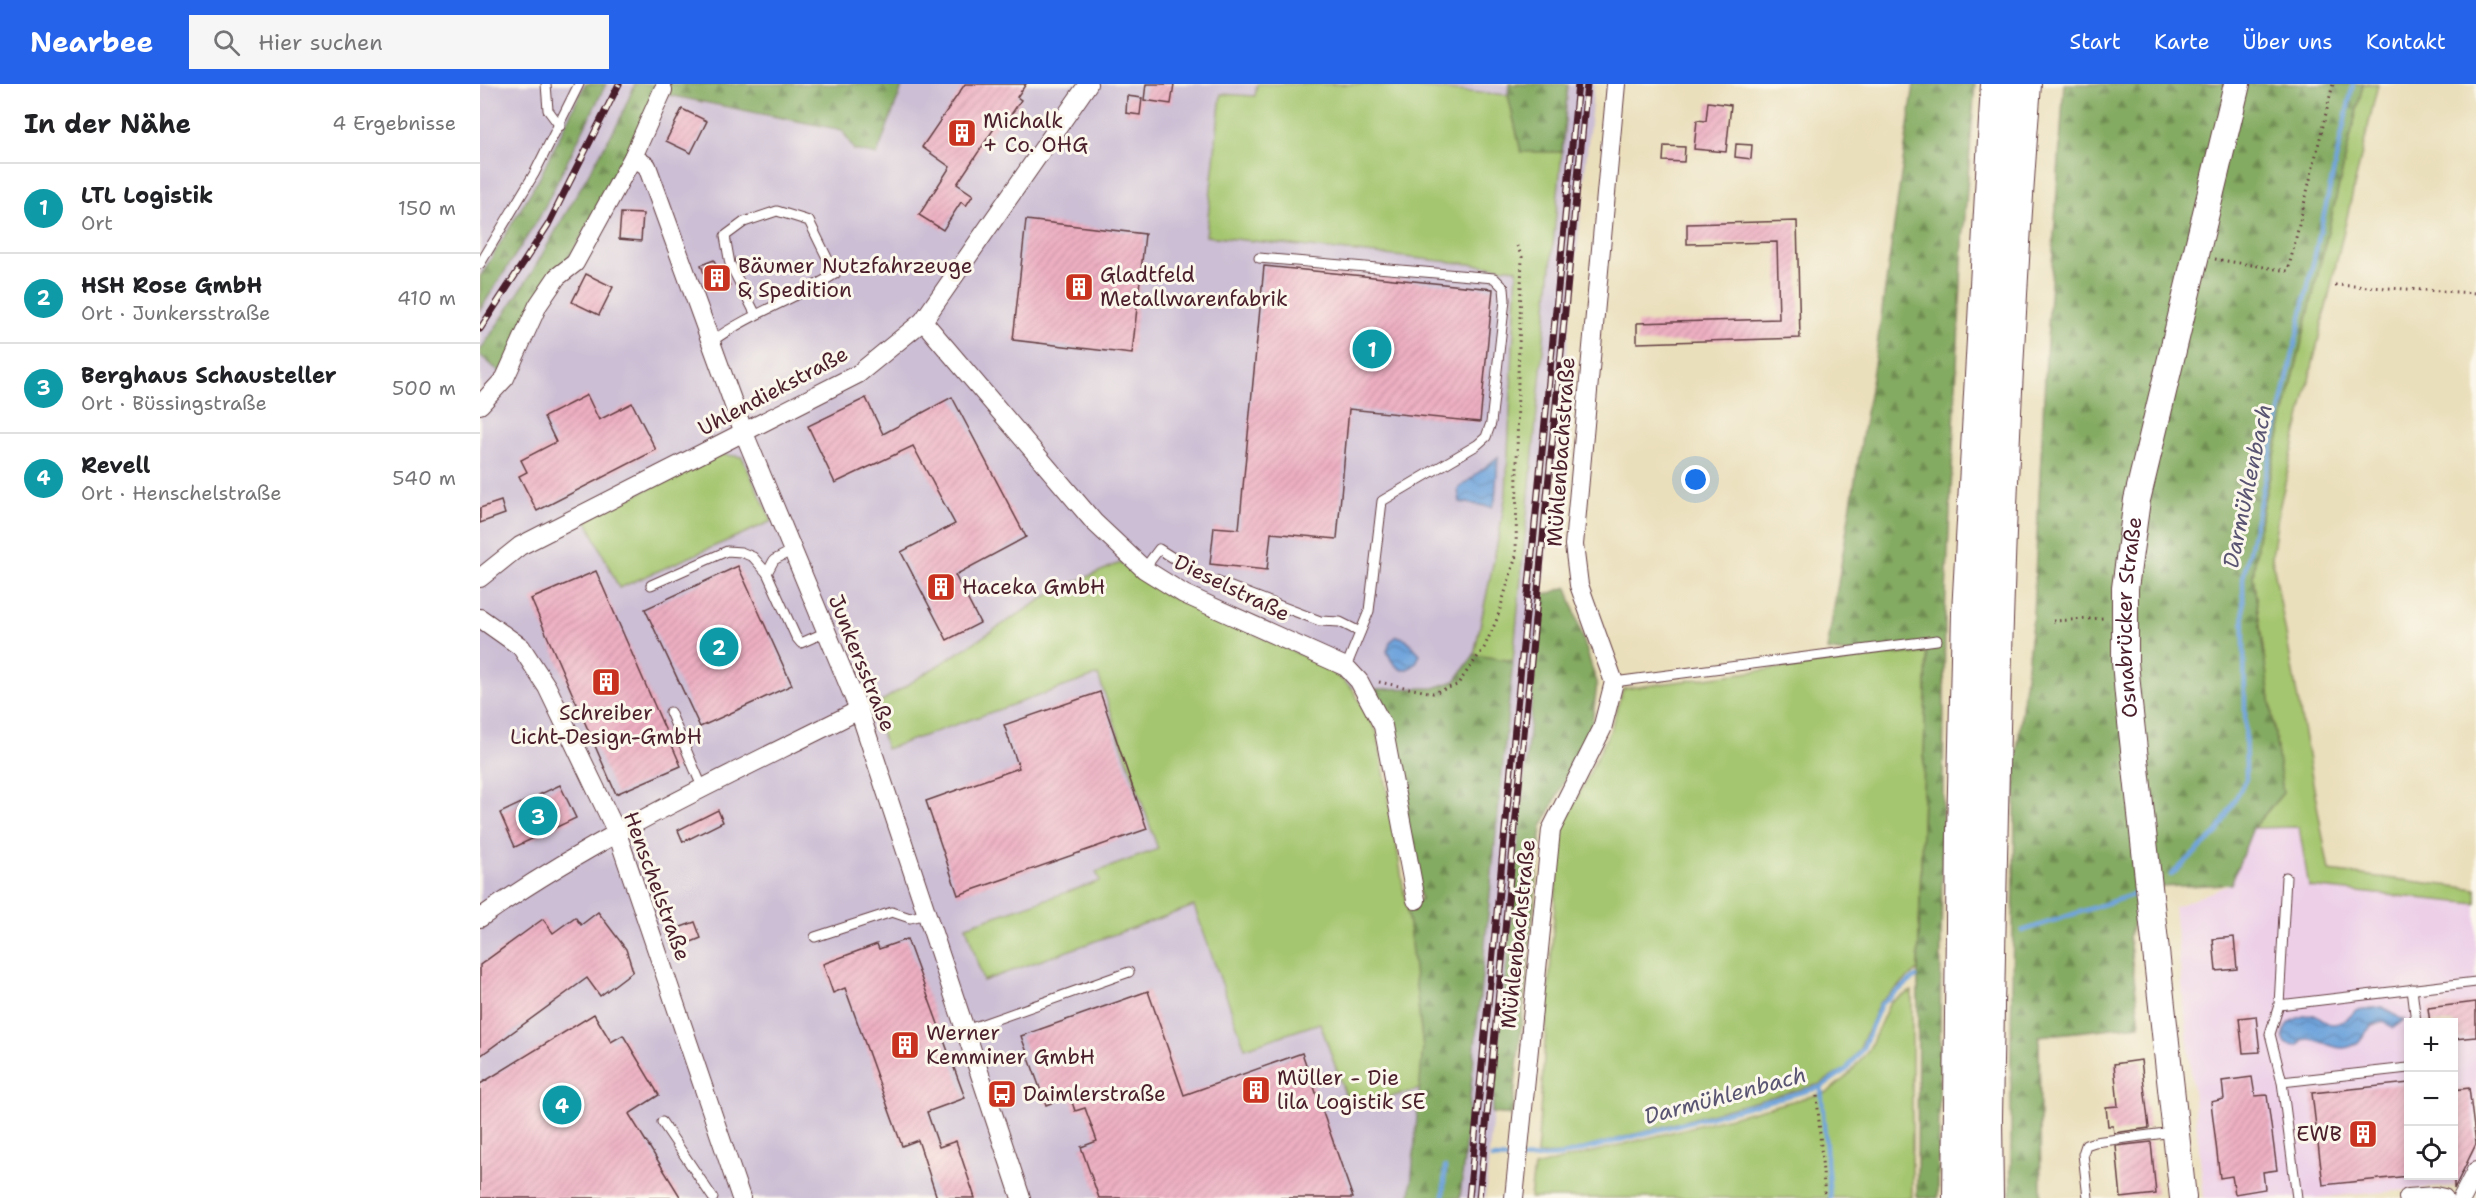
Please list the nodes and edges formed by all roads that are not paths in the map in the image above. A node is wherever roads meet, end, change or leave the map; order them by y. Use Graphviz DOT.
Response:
graph roads {
  1 [pos="546,84"];
  2 [pos="579,84"];
  3 [pos="1088,84"];
  4 [pos="1616,84"];
  5 [pos="2237,84"];
  6 [pos="2018,87"];
  7 [pos="663,90"];
  8 [pos="560,126"];
  9 [pos="633,157"];
  10 [pos="1259,258"];
  11 [pos="480,264"];
  12 [pos="756,315"];
  13 [pos="923,321"];
  14 [pos="711,342"];
  15 [pos="480,405"];
  16 [pos="744,433"];
  17 [pos="793,550"];
  18 [pos="1144,569"];
  19 [pos="767,573"];
  20 [pos="480,578"];
  21 [pos="651,585"];
  22 [pos="480,618"];
  23 [pos="826,632"];
  24 [pos="1360,632"];
  25 [pos="1937,640"];
  26 [pos="1346,667"];
  27 [pos="1614,682"];
  28 [pos="859,710"];
  29 [pos="670,712"];
  30 [pos="703,789"];
  31 [pos="617,833"];
  32 [pos="2286,877"];
  33 [pos="1416,900"];
  34 [pos="927,914"];
  35 [pos="480,918"];
  36 [pos="815,937"];
  37 [pos="1129,972"];
  38 [pos="2476,982"];
  39 [pos="2412,989"];
  40 [pos="2279,1005"];
  41 [pos="2415,1018"];
  42 [pos="966,1030"];
  43 [pos="2404,1069"];
  44 [pos="2283,1082"];
  45 [pos="662,1122"];
  46 [pos="2176,1132"];
  47 [pos="2476,1171"];
  48 [pos="713,1198"];
  49 [pos="741,1198"];
  50 [pos="1022,1198"];
  51 [pos="1514,1198"];
  52 [pos="1959,1198"];
  53 [pos="1987,1198"];
  54 [pos="2088,1198"];
  55 [pos="2182,1198"];
  56 [pos="2297,1198"];
  57 [pos="2408,1198"];
  58 [pos="2444,1198"];
  59 [pos="2462,1198"];
  1 -- 8 [label="lane"];
  2 -- 8 [label="lane"];
  3 -- 13 [label="street, Uhlendiekstraße"];
  4 -- 27 [label="street, Mühlenbachstraße"];
  5 -- 46 [label="main road, Osnabrücker Straße"];
  6 -- 52 [label="highway"];
  6 -- 53 [label="highway"];
  7 -- 9 [label="street"];
  8 -- 11 [label="lane"];
  9 -- 14 [label="street, Junkersstraße"];
  9 -- 15 [label="street"];
  10 -- 24 [label="lane"];
  12 -- 12 [label="lane"];
  12 -- 14 [label="lane"];
  13 -- 16 [label="street, Uhlendiekstraße"];
  13 -- 18 [label="street, Dieselstraße"];
  14 -- 16 [label="street, Junkersstraße"];
  16 -- 17 [label="street, Junkersstraße"];
  16 -- 20 [label="street, Uhlendiekstraße"];
  17 -- 19 [label="lane"];
  17 -- 23 [label="street, Junkersstraße"];
  18 -- 24 [label="lane"];
  18 -- 26 [label="street, Dieselstraße"];
  19 -- 21 [label="lane"];
  19 -- 23 [label="lane"];
  22 -- 31 [label="street, Henschelstraße"];
  23 -- 28 [label="street, Junkersstraße"];
  24 -- 26 [label="lane"];
  25 -- 27 [label="lane"];
  26 -- 33 [label="street, Dieselstraße"];
  27 -- 51 [label="street, Mühlenbachstraße"];
  28 -- 30 [label="street"];
  28 -- 34 [label="street, Junkersstraße"];
  29 -- 30 [label="lane"];
  30 -- 31 [label="street"];
  31 -- 35 [label="street"];
  31 -- 49 [label="street, Henschelstraße"];
  32 -- 40 [label="lane"];
  34 -- 36 [label="lane"];
  34 -- 42 [label="street, Junkersstraße"];
  37 -- 42 [label="lane"];
  38 -- 39 [label="lane"];
  39 -- 40 [label="lane"];
  39 -- 41 [label="lane"];
  40 -- 44 [label="lane"];
  42 -- 50 [label="street, Junkersstraße"];
  43 -- 44 [label="lane"];
  44 -- 56 [label="lane"];
  45 -- 48 [label="lane"];
  46 -- 54 [label="lane"];
  46 -- 55 [label="main road, Osnabrücker Straße"];
  47 -- 59 [label="street"];
  57 -- 58 [label="street"];
}
